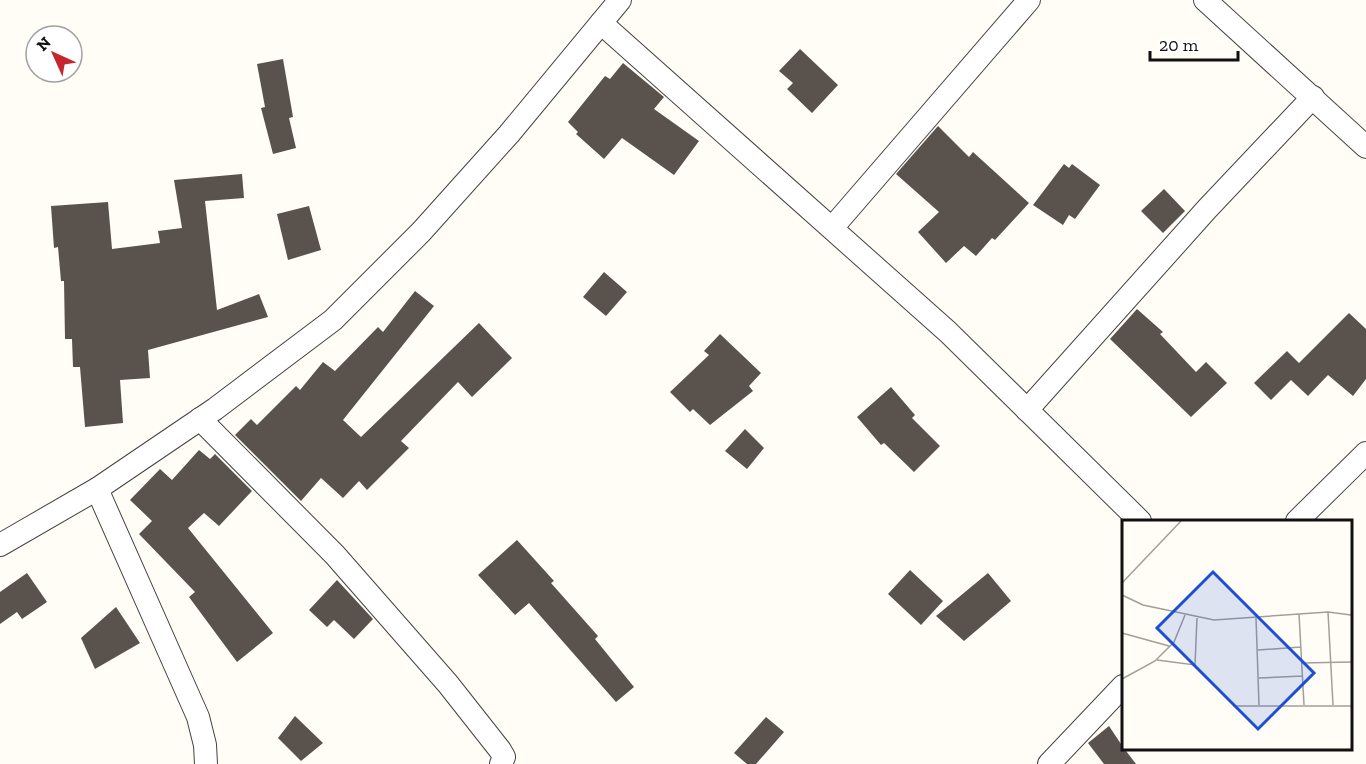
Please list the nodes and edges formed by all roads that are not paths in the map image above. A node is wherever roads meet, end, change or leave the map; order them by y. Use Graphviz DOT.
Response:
graph roads {
  1 [pos="620,0"];
  2 [pos="1029,0"];
  3 [pos="1217,4"];
  4 [pos="601,23"];
  5 [pos="1312,97"];
  6 [pos="1366,147"];
  7 [pos="831,228"];
  8 [pos="1027,410"];
  9 [pos="200,419"];
  10 [pos="1366,453"];
  11 [pos="97,489"];
  12 [pos="1139,520"];
  13 [pos="1298,520"];
  14 [pos="0,545"];
  15 [pos="1122,687"];
  16 [pos="206,764"];
  17 [pos="501,764"];
  18 [pos="1049,764"];
  1 -- 4 [label="street"];
  2 -- 7 [label="street"];
  3 -- 5 [label="street"];
  4 -- 7 [label="street"];
  4 -- 9 [label="street"];
  5 -- 6 [label="street"];
  5 -- 8 [label="street"];
  7 -- 8 [label="street"];
  8 -- 12 [label="street"];
  9 -- 11 [label="street"];
  9 -- 17 [label="street"];
  10 -- 13 [label="street"];
  11 -- 14 [label="street"];
  11 -- 16 [label="street"];
  15 -- 18 [label="street"];
}
